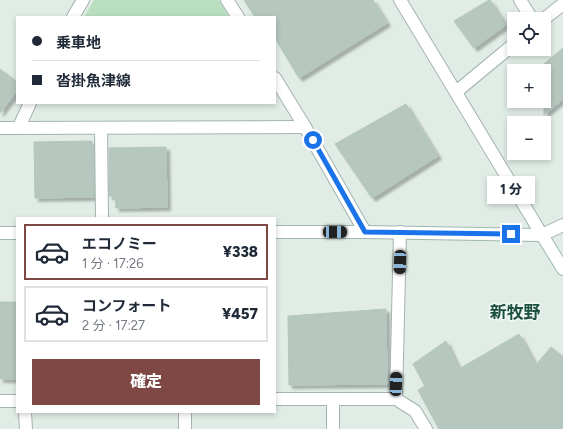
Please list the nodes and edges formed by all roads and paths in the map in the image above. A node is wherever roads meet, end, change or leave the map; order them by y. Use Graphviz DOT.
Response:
graph roads {
  1 [pos="83,0"];
  2 [pos="227,0"];
  3 [pos="400,0"];
  4 [pos="520,0"];
  5 [pos="563,4"];
  6 [pos="528,12"];
  7 [pos="551,13"];
  8 [pos="74,16"];
  9 [pos="237,16"];
  10 [pos="507,50"];
  11 [pos="276,80"];
  12 [pos="456,92"];
  13 [pos="30,104"];
  14 [pos="19,127"];
  15 [pos="305,127"];
  16 [pos="0,128"];
  17 [pos="101,128"];
  18 [pos="102,217"];
  19 [pos="563,225"];
  20 [pos="276,232"];
  21 [pos="365,232"];
  22 [pos="400,232"];
  23 [pos="0,233"];
  24 [pos="16,233"];
  25 [pos="542,235"];
  26 [pos="563,269"];
  27 [pos="276,399"];
  28 [pos="396,399"];
  29 [pos="333,400"];
  30 [pos="0,401"];
  31 [pos="16,401"];
  32 [pos="25,413"];
  33 [pos="185,413"];
  34 [pos="26,429"];
  35 [pos="185,429"];
  36 [pos="333,429"];
  37 [pos="426,429"];
  1 -- 8 [label="street"];
  2 -- 9 [label="street"];
  3 -- 12 [label="street"];
  4 -- 6 [label="street"];
  5 -- 7 [label="street"];
  10 -- 12 [label="street"];
  11 -- 15 [label="street"];
  12 -- 25 [label="street"];
  13 -- 14 [label="street"];
  14 -- 16 [label="street"];
  14 -- 17 [label="street"];
  15 -- 17 [label="street"];
  15 -- 21 [label="street"];
  17 -- 18 [label="street"];
  19 -- 25 [label="street"];
  20 -- 21 [label="street"];
  21 -- 22 [label="street"];
  22 -- 25 [label="street"];
  22 -- 28 [label="street"];
  23 -- 24 [label="street"];
  25 -- 26 [label="street"];
  27 -- 29 [label="street"];
  28 -- 29 [label="street"];
  28 -- 37 [label="street"];
  29 -- 36 [label="street"];
  30 -- 31 [label="street"];
  32 -- 34 [label="street"];
  33 -- 35 [label="street"];
}
